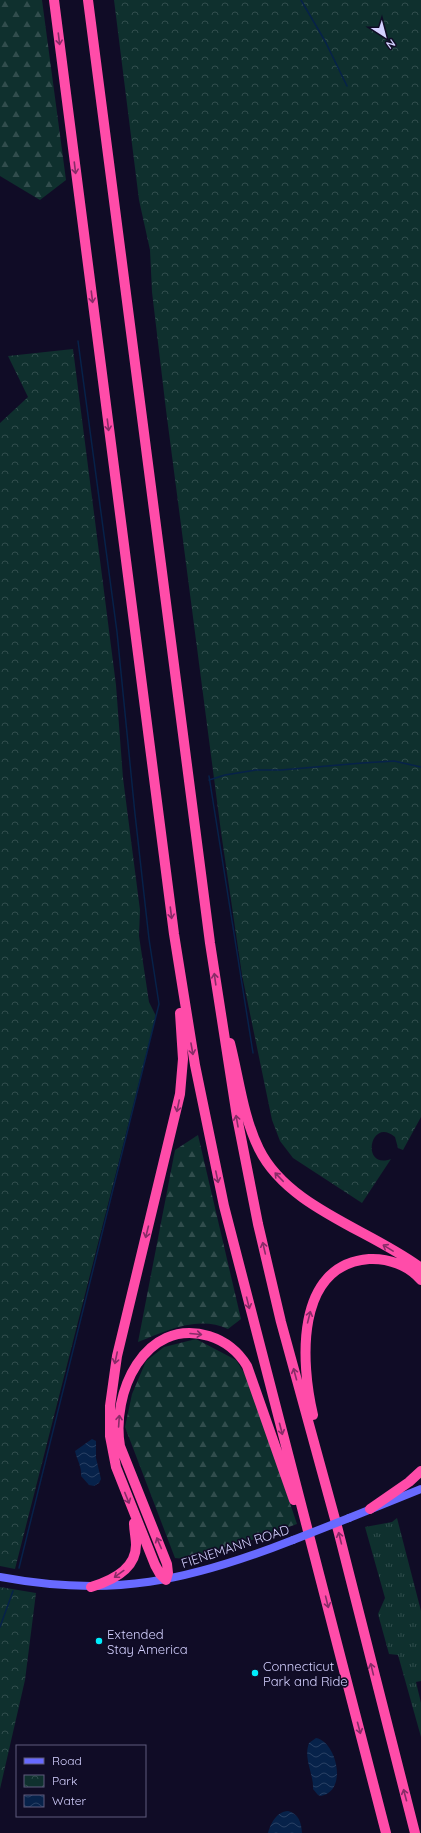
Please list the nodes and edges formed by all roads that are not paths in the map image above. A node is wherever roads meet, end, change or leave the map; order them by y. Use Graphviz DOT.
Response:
graph roads {
  1 [pos="54,0"];
  2 [pos="88,0"];
  3 [pos="181,983"];
  4 [pos="218,1003"];
  5 [pos="421,1268"];
  6 [pos="421,1280"];
  7 [pos="317,1453"];
  8 [pos="421,1471"];
  9 [pos="421,1489"];
  10 [pos="370,1509"];
  11 [pos="133,1513"];
  12 [pos="318,1564"];
  13 [pos="0,1577"];
  14 [pos="166,1580"];
  15 [pos="91,1587"];
  16 [pos="386,1833"];
  17 [pos="415,1833"];
  1 -- 3 [label="highway, one-way"];
  4 -- 2 [label="highway, one-way"];
  3 -- 11 [label="highway, one-way"];
  3 -- 12 [label="highway, one-way"];
  5 -- 4 [label="highway, one-way"];
  7 -- 4 [label="highway, one-way"];
  7 -- 6 [label="highway, one-way"];
  17 -- 7 [label="highway, one-way"];
  8 -- 10 [label="highway"];
  9 -- 10 [label="main road, FIENEMANN ROAD"];
  10 -- 14 [label="main road, FIENEMANN ROAD, bridge"];
  11 -- 14 [label="highway"];
  11 -- 15 [label="highway, one-way"];
  14 -- 12 [label="highway, one-way"];
  12 -- 16 [label="highway, one-way"];
  13 -- 15 [label="main road, FIENEMANN ROAD"];
  14 -- 15 [label="main road, FIENEMANN ROAD"];
}
